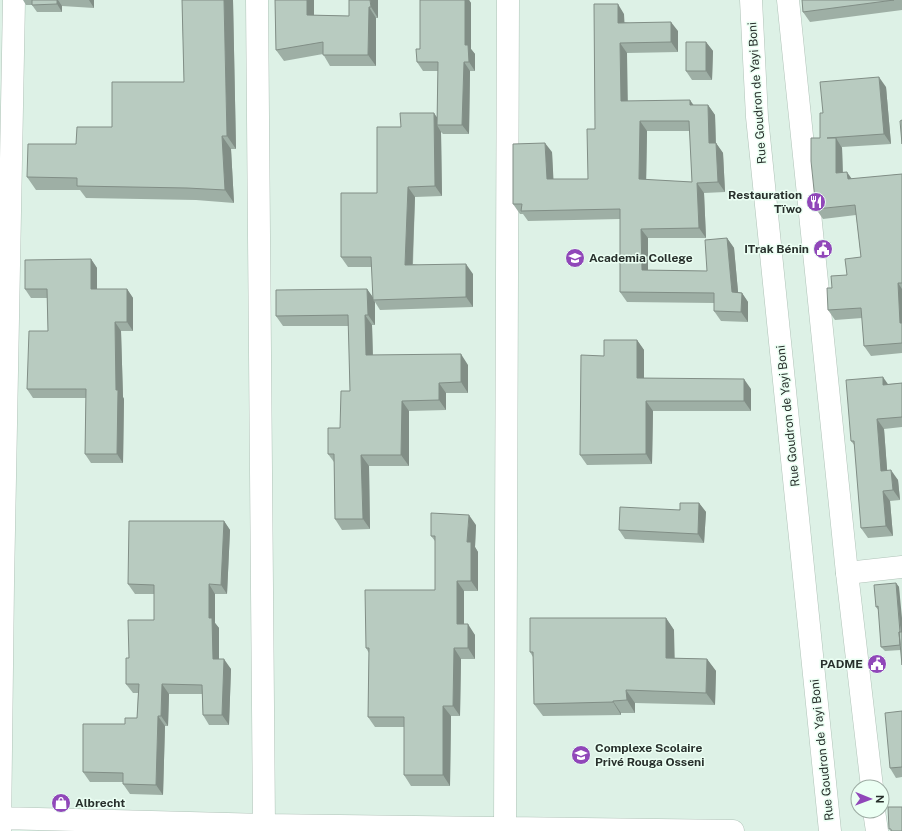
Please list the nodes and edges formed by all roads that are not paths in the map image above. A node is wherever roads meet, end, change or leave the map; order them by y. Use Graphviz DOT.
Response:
graph roads {
  1 [pos="14,0"];
  2 [pos="257,0"];
  3 [pos="508,0"];
  4 [pos="751,0"];
  5 [pos="788,0"];
  6 [pos="4,338"];
  7 [pos="902,567"];
  8 [pos="847,573"];
  9 [pos="1,582"];
  10 [pos="871,779"];
  11 [pos="0,818"];
  12 [pos="875,819"];
  13 [pos="264,825"];
  14 [pos="505,827"];
  15 [pos="0,831"];
  16 [pos="733,831"];
  17 [pos="830,831"];
  18 [pos="877,831"];
  1 -- 6 [label="street"];
  2 -- 13 [label="street"];
  3 -- 14 [label="street"];
  4 -- 17 [label="street, Rue Goudron de Yayi Boni"];
  5 -- 8 [label="street"];
  6 -- 9 [label="street"];
  7 -- 8 [label="street"];
  8 -- 10 [label="street"];
  9 -- 11 [label="street"];
  11 -- 13 [label="street"];
  11 -- 15 [label="street"];
  12 -- 18 [label="street"];
  13 -- 14 [label="street"];
  14 -- 16 [label="street"];
}
